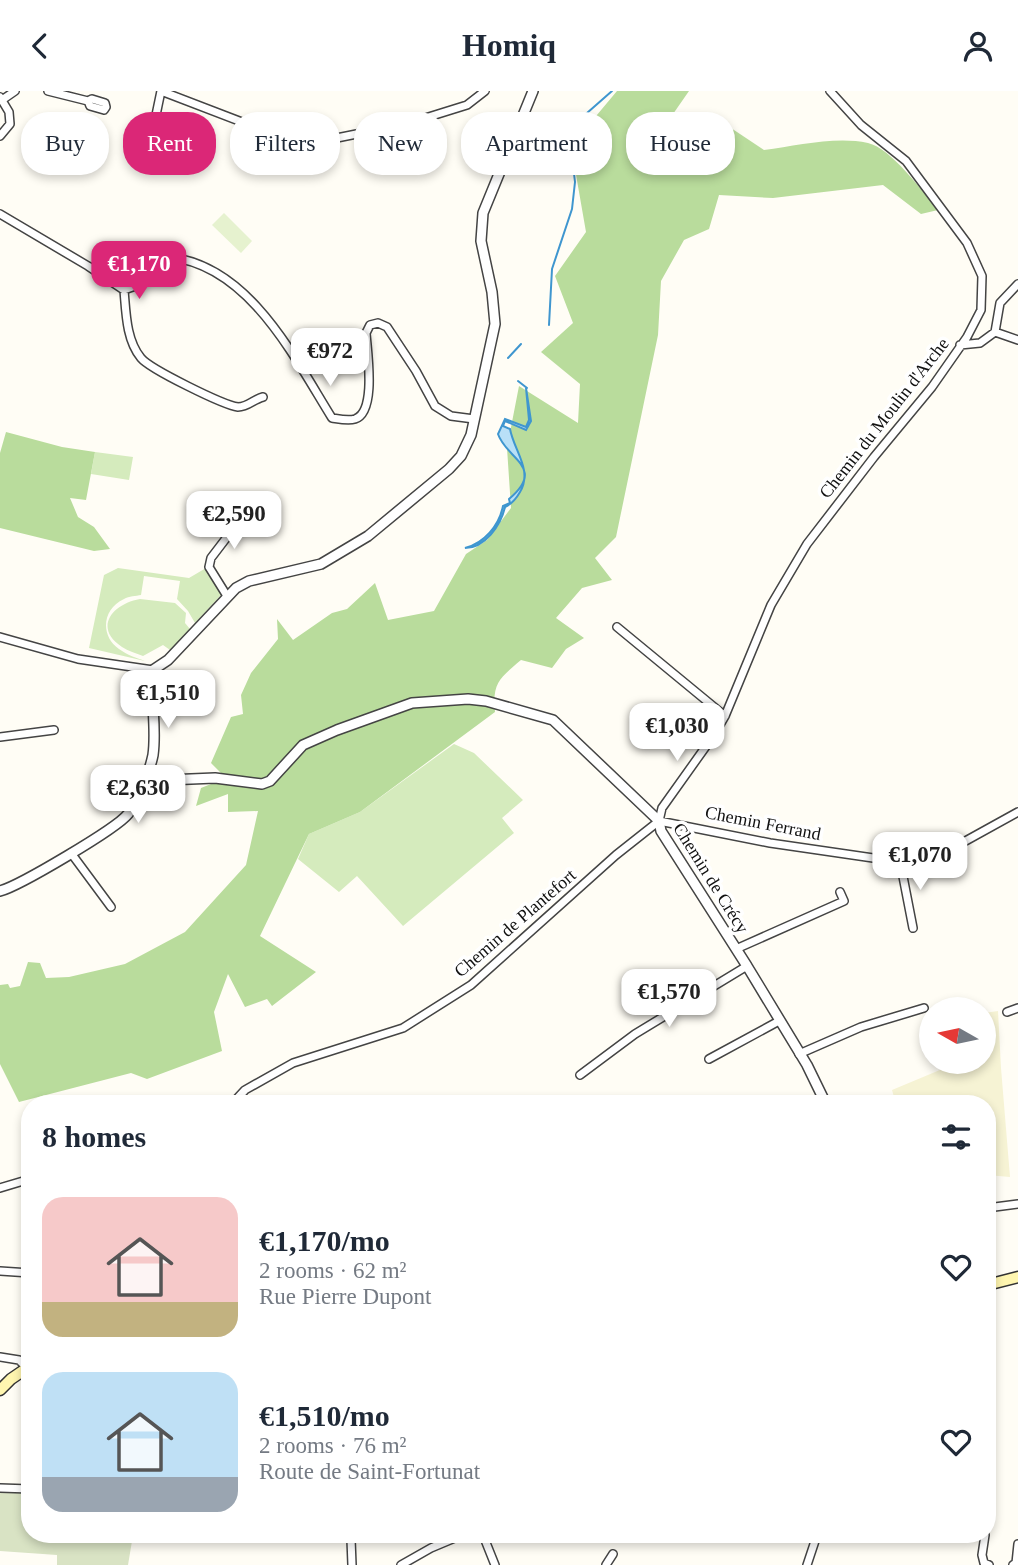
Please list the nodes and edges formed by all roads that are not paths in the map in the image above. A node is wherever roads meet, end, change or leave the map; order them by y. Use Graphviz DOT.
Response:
graph roads {
  1 [pos="15,91"];
  2 [pos="48,91"];
  3 [pos="161,91"];
  4 [pos="485,91"];
  5 [pos="533,91"];
  6 [pos="830,91"];
  7 [pos="1,98"];
  8 [pos="88,101"];
  9 [pos="157,112"];
  10 [pos="0,136"];
  11 [pos="0,214"];
  12 [pos="1018,284"];
  13 [pos="124,290"];
  14 [pos="995,332"];
  15 [pos="1018,341"];
  16 [pos="960,345"];
  17 [pos="263,397"];
  18 [pos="474,419"];
  19 [pos="250,507"];
  20 [pos="227,596"];
  21 [pos="618,627"];
  22 [pos="0,637"];
  23 [pos="153,670"];
  24 [pos="725,716"];
  25 [pos="54,730"];
  26 [pos="0,737"];
  27 [pos="144,782"];
  28 [pos="1018,812"];
  29 [pos="659,821"];
  30 [pos="71,853"];
  31 [pos="900,861"];
  32 [pos="0,891"];
  33 [pos="840,892"];
  34 [pos="107,902"];
  35 [pos="913,928"];
  36 [pos="736,949"];
  37 [pos="747,966"];
  38 [pos="1018,1008"];
  39 [pos="919,1009"];
  40 [pos="1007,1012"];
  41 [pos="779,1021"];
  42 [pos="799,1055"];
  43 [pos="709,1059"];
  44 [pos="580,1075"];
  45 [pos="240,1095"];
  46 [pos="820,1095"];
  47 [pos="21,1182"];
  48 [pos="0,1188"];
  49 [pos="1018,1204"];
  50 [pos="996,1207"];
  51 [pos="0,1271"];
  52 [pos="21,1272"];
  53 [pos="1018,1277"];
  54 [pos="996,1283"];
  55 [pos="0,1357"];
  56 [pos="21,1362"];
  57 [pos="21,1372"];
  58 [pos="0,1390"];
  59 [pos="0,1488"];
  60 [pos="21,1489"];
  61 [pos="351,1543"];
  62 [pos="443,1543"];
  63 [pos="486,1543"];
  64 [pos="814,1543"];
  65 [pos="984,1543"];
  66 [pos="1018,1544"];
  67 [pos="613,1554"];
  68 [pos="352,1565"];
  69 [pos="401,1565"];
  70 [pos="495,1565"];
  71 [pos="607,1565"];
  72 [pos="807,1565"];
  73 [pos="989,1565"];
  74 [pos="1013,1565"];
  1 -- 7 [label="street"];
  2 -- 8 [label="street"];
  3 -- 4 [label="street"];
  3 -- 9 [label="street"];
  5 -- 18 [label="street"];
  6 -- 16 [label="street, Chemin du Moulin d'Arche"];
  7 -- 10 [label="street"];
  11 -- 13 [label="street"];
  12 -- 14 [label="street"];
  13 -- 17 [label="street"];
  13 -- 18 [label="street"];
  14 -- 15 [label="street"];
  14 -- 16 [label="street"];
  16 -- 24 [label="street, Chemin du Moulin d'Arche"];
  18 -- 20 [label="street"];
  19 -- 20 [label="street"];
  20 -- 23 [label="street"];
  21 -- 24 [label="street"];
  22 -- 23 [label="street"];
  23 -- 27 [label="street"];
  24 -- 29 [label="street, Chemin du Moulin d'Arche"];
  25 -- 26 [label="street"];
  27 -- 29 [label="street, Chemin de Crécy"];
  27 -- 30 [label="street"];
  28 -- 31 [label="street, Chemin Ferrand"];
  29 -- 31 [label="street, Chemin Ferrand"];
  29 -- 36 [label="street, Chemin de Crécy"];
  29 -- 45 [label="street, Chemin de Plantefort"];
  30 -- 32 [label="street"];
  30 -- 34 [label="street"];
  31 -- 35 [label="street"];
  33 -- 36 [label="street"];
  36 -- 37 [label="street, Chemin de Crécy"];
  37 -- 41 [label="street, Chemin de Crécy"];
  37 -- 44 [label="street"];
  38 -- 40 [label="street"];
  39 -- 42 [label="street"];
  41 -- 42 [label="street, Chemin de Crécy"];
  41 -- 43 [label="street"];
  42 -- 46 [label="street, Chemin de Crécy"];
  47 -- 48 [label="street"];
  49 -- 50 [label="street"];
  51 -- 52 [label="street"];
  53 -- 54 [label="main road"];
  55 -- 56 [label="street"];
  57 -- 58 [label="main road"];
  59 -- 60 [label="street"];
  61 -- 68 [label="street"];
  62 -- 69 [label="street"];
  63 -- 70 [label="street"];
  64 -- 72 [label="street"];
  65 -- 73 [label="street"];
  66 -- 74 [label="street"];
  67 -- 71 [label="street"];
}
